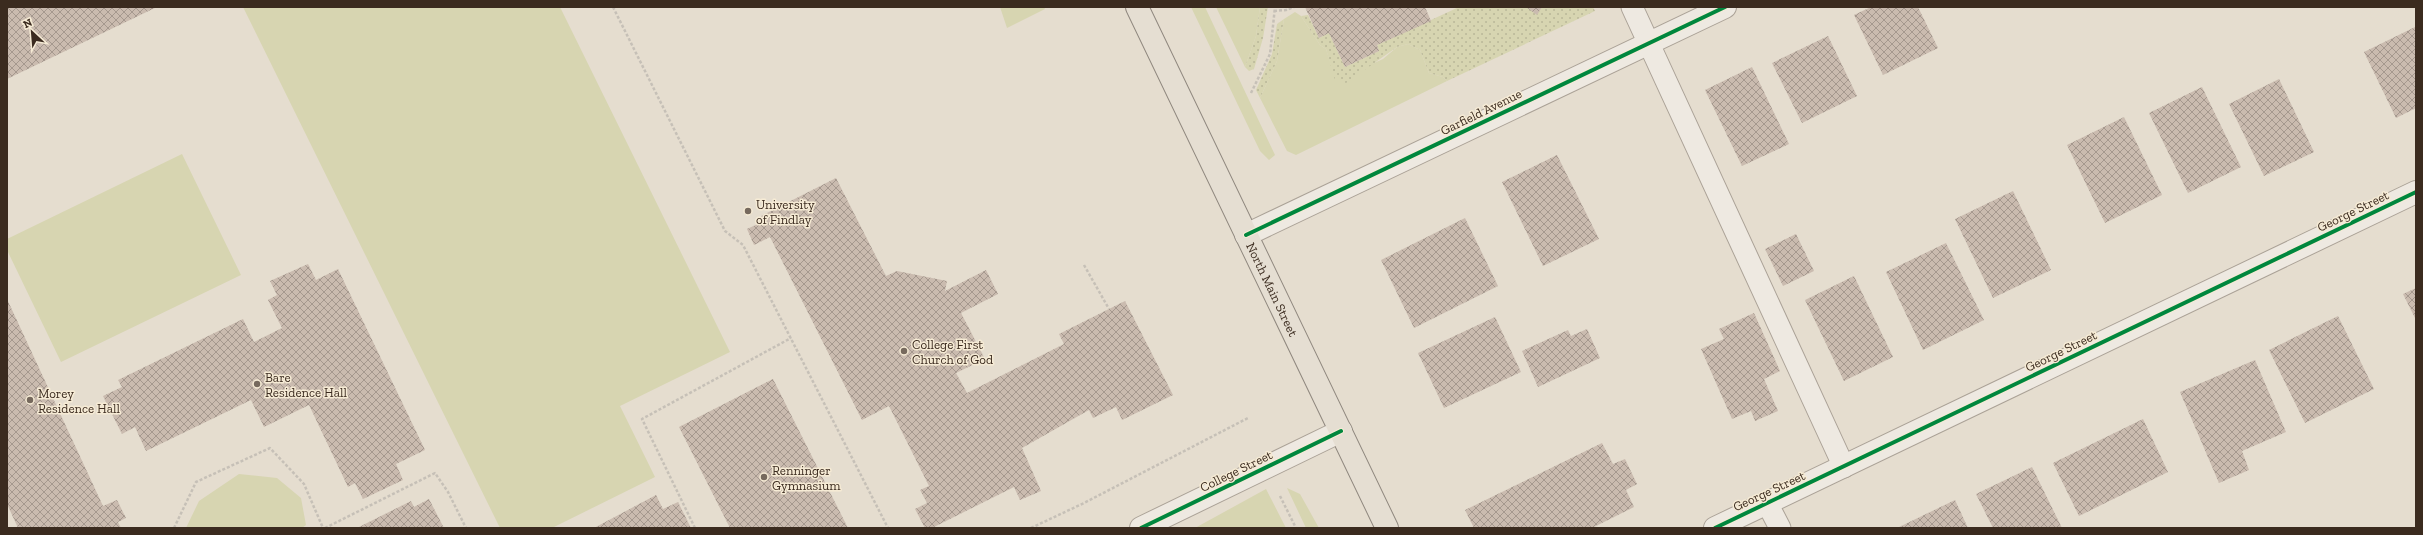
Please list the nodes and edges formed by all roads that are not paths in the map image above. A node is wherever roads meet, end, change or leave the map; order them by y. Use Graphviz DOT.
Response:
graph roads {
  1 [pos="1137,7"];
  2 [pos="1632,7"];
  3 [pos="1725,7"];
  4 [pos="1650,43"];
  5 [pos="2416,192"];
  6 [pos="1246,235"];
  7 [pos="1340,431"];
  8 [pos="1844,467"];
  9 [pos="1767,503"];
  10 [pos="1141,528"];
  11 [pos="1387,528"];
  12 [pos="1715,528"];
  13 [pos="1780,528"];
  1 -- 6 [label="main road, North Main Street"];
  2 -- 4 [label="lane"];
  3 -- 4 [label="street, Garfield Avenue"];
  4 -- 6 [label="street, Garfield Avenue"];
  4 -- 8 [label="lane"];
  5 -- 8 [label="street, George Street"];
  6 -- 7 [label="main road, North Main Street"];
  7 -- 10 [label="street, College Street"];
  7 -- 11 [label="main road, North Main Street"];
  8 -- 9 [label="street, George Street"];
  9 -- 12 [label="street, George Street"];
  9 -- 13 [label="lane"];
}
